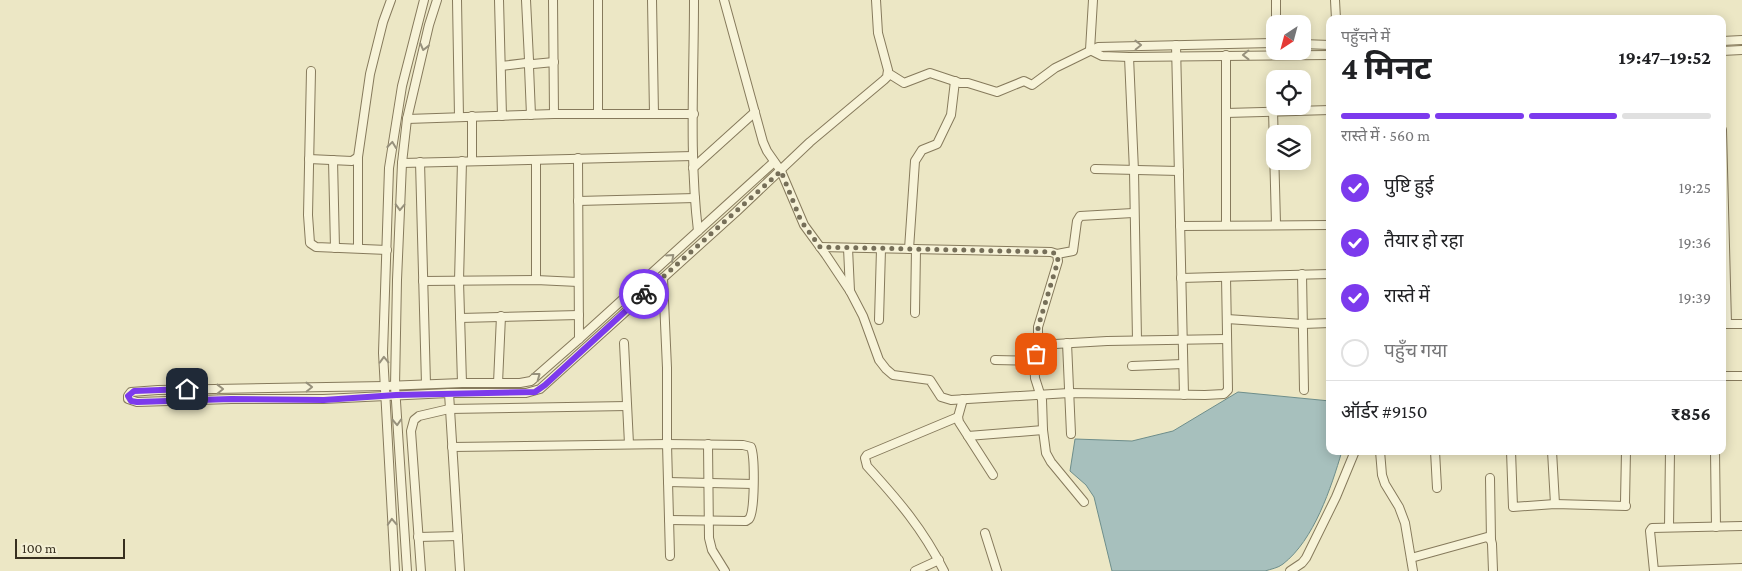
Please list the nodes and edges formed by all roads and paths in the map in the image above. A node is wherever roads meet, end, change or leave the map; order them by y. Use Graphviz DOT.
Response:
graph roads {
  1 [pos="391,0"];
  2 [pos="424,0"];
  3 [pos="437,0"];
  4 [pos="457,0"];
  5 [pos="499,0"];
  6 [pos="526,0"];
  7 [pos="552,0"];
  8 [pos="598,0"];
  9 [pos="652,0"];
  10 [pos="694,0"];
  11 [pos="724,0"];
  12 [pos="876,0"];
  13 [pos="1093,0"];
  14 [pos="1276,0"];
  15 [pos="1336,0"];
  16 [pos="1276,15"];
  17 [pos="1336,15"];
  18 [pos="1742,40"];
  19 [pos="1726,41"];
  20 [pos="1266,43"];
  21 [pos="1311,44"];
  22 [pos="1176,45"];
  23 [pos="1326,45"];
  24 [pos="1090,50"];
  25 [pos="1726,50"];
  26 [pos="1742,50"];
  27 [pos="1226,55"];
  28 [pos="1326,55"];
  29 [pos="1176,56"];
  30 [pos="1129,57"];
  31 [pos="554,62"];
  32 [pos="529,64"];
  33 [pos="500,66"];
  34 [pos="312,71"];
  35 [pos="888,73"];
  36 [pos="955,81"];
  37 [pos="1266,110"];
  38 [pos="1311,110"];
  39 [pos="1326,110"];
  40 [pos="755,112"];
  41 [pos="1226,113"];
  42 [pos="531,114"];
  43 [pos="554,114"];
  44 [pos="598,114"];
  45 [pos="654,114"];
  46 [pos="694,114"];
  47 [pos="1273,115"];
  48 [pos="472,116"];
  49 [pos="502,116"];
  50 [pos="458,117"];
  51 [pos="407,119"];
  52 [pos="358,156"];
  53 [pos="693,156"];
  54 [pos="578,158"];
  55 [pos="309,159"];
  56 [pos="333,160"];
  57 [pos="536,160"];
  58 [pos="462,161"];
  59 [pos="472,161"];
  60 [pos="420,162"];
  61 [pos="774,162"];
  62 [pos="402,163"];
  63 [pos="693,168"];
  64 [pos="1095,169"];
  65 [pos="781,171"];
  66 [pos="1134,171"];
  67 [pos="1179,171"];
  68 [pos="695,198"];
  69 [pos="578,200"];
  70 [pos="1134,213"];
  71 [pos="1276,224"];
  72 [pos="1226,225"];
  73 [pos="1326,225"];
  74 [pos="1180,226"];
  75 [pos="698,231"];
  76 [pos="820,247"];
  77 [pos="335,248"];
  78 [pos="358,248"];
  79 [pos="848,248"];
  80 [pos="880,249"];
  81 [pos="912,249"];
  82 [pos="387,250"];
  83 [pos="1057,254"];
  84 [pos="1302,274"];
  85 [pos="1326,274"];
  86 [pos="1226,277"];
  87 [pos="663,278"];
  88 [pos="1181,278"];
  89 [pos="536,280"];
  90 [pos="423,281"];
  91 [pos="459,281"];
  92 [pos="578,282"];
  93 [pos="850,291"];
  94 [pos="915,313"];
  95 [pos="579,315"];
  96 [pos="501,316"];
  97 [pos="460,318"];
  98 [pos="1227,318"];
  99 [pos="879,320"];
  100 [pos="1326,323"];
  101 [pos="1303,324"];
  102 [pos="1726,324"];
  103 [pos="1742,324"];
  104 [pos="579,339"];
  105 [pos="1227,339"];
  106 [pos="1137,340"];
  107 [pos="1183,340"];
  108 [pos="624,343"];
  109 [pos="1067,343"];
  110 [pos="1038,345"];
  111 [pos="995,360"];
  112 [pos="1034,361"];
  113 [pos="1183,364"];
  114 [pos="1132,366"];
  115 [pos="1726,376"];
  116 [pos="1742,376"];
  117 [pos="462,383"];
  118 [pos="498,383"];
  119 [pos="426,384"];
  120 [pos="385,386"];
  121 [pos="395,386"];
  122 [pos="1304,390"];
  123 [pos="449,393"];
  124 [pos="1069,393"];
  125 [pos="1040,394"];
  126 [pos="396,395"];
  127 [pos="1184,395"];
  128 [pos="385,396"];
  129 [pos="963,399"];
  130 [pos="627,406"];
  131 [pos="449,409"];
  132 [pos="958,417"];
  133 [pos="1043,430"];
  134 [pos="1071,434"];
  135 [pos="968,436"];
  136 [pos="629,444"];
  137 [pos="666,444"];
  138 [pos="708,444"];
  139 [pos="452,447"];
  140 [pos="1353,455"];
  141 [pos="1380,455"];
  142 [pos="1435,455"];
  143 [pos="1510,455"];
  144 [pos="1552,455"];
  145 [pos="1626,455"];
  146 [pos="1670,455"];
  147 [pos="1715,455"];
  148 [pos="993,475"];
  149 [pos="1490,478"];
  150 [pos="668,482"];
  151 [pos="709,482"];
  152 [pos="753,484"];
  153 [pos="1438,488"];
  154 [pos="1084,502"];
  155 [pos="1555,504"];
  156 [pos="669,520"];
  157 [pos="709,520"];
  158 [pos="1716,526"];
  159 [pos="1742,526"];
  160 [pos="1669,527"];
  161 [pos="985,533"];
  162 [pos="458,536"];
  163 [pos="418,537"];
  164 [pos="1491,540"];
  165 [pos="670,556"];
  166 [pos="1411,558"];
  167 [pos="938,560"];
  168 [pos="1742,568"];
  169 [pos="395,571"];
  170 [pos="407,571"];
  171 [pos="421,571"];
  172 [pos="460,571"];
  173 [pos="725,571"];
  174 [pos="915,571"];
  175 [pos="944,571"];
  176 [pos="997,571"];
  177 [pos="1290,571"];
  178 [pos="1413,571"];
  179 [pos="1493,571"];
  180 [pos="1654,571"];
  1 -- 52 [label="street"];
  82 -- 2 [label="street, one-way"];
  3 -- 51 [label="street, one-way"];
  4 -- 50 [label="street"];
  5 -- 33 [label="street"];
  6 -- 32 [label="street"];
  7 -- 31 [label="street"];
  8 -- 44 [label="street"];
  9 -- 45 [label="street"];
  10 -- 46 [label="street"];
  11 -- 40 [label="street"];
  12 -- 35 [label="street"];
  13 -- 24 [label="street"];
  14 -- 16 [label="street"];
  15 -- 17 [label="street"];
  18 -- 19 [label="street"];
  20 -- 22 [label="street"];
  21 -- 23 [label="street"];
  24 -- 22 [label="street, one-way"];
  22 -- 29 [label="street"];
  24 -- 30 [label="street"];
  24 -- 36 [label="street"];
  25 -- 26 [label="street"];
  28 -- 27 [label="street, one-way"];
  27 -- 29 [label="street"];
  27 -- 41 [label="street"];
  29 -- 30 [label="street"];
  29 -- 67 [label="street"];
  30 -- 66 [label="street"];
  31 -- 32 [label="street"];
  31 -- 43 [label="street"];
  32 -- 33 [label="street"];
  32 -- 42 [label="street"];
  33 -- 49 [label="street"];
  34 -- 55 [label="street"];
  35 -- 36 [label="street"];
  35 -- 65 [label="street"];
  36 -- 81 [label="street"];
  37 -- 41 [label="street"];
  38 -- 39 [label="street"];
  40 -- 61 [label="street"];
  40 -- 63 [label="street"];
  41 -- 72 [label="street"];
  42 -- 43 [label="street"];
  42 -- 49 [label="street"];
  43 -- 44 [label="street"];
  44 -- 45 [label="street"];
  45 -- 46 [label="street"];
  46 -- 53 [label="street"];
  47 -- 71 [label="street"];
  48 -- 49 [label="street"];
  48 -- 50 [label="street"];
  48 -- 59 [label="street"];
  50 -- 51 [label="street"];
  51 -- 62 [label="street"];
  52 -- 56 [label="street"];
  52 -- 78 [label="street"];
  53 -- 54 [label="street"];
  53 -- 63 [label="street"];
  54 -- 57 [label="street"];
  54 -- 69 [label="street"];
  55 -- 56 [label="street"];
  55 -- 77 [label="street"];
  56 -- 77 [label="street"];
  57 -- 59 [label="street"];
  57 -- 89 [label="street"];
  58 -- 59 [label="street"];
  58 -- 60 [label="street"];
  58 -- 91 [label="street"];
  60 -- 62 [label="street"];
  60 -- 90 [label="street"];
  61 -- 65 [label="street"];
  61 -- 75 [label="street"];
  62 -- 121 [label="street, one-way"];
  63 -- 68 [label="street"];
  64 -- 66 [label="street"];
  65 -- 76 [label="street"];
  65 -- 87 [label="street"];
  66 -- 67 [label="street"];
  66 -- 70 [label="street"];
  67 -- 74 [label="street"];
  68 -- 69 [label="street"];
  68 -- 75 [label="street"];
  69 -- 92 [label="street"];
  70 -- 83 [label="street"];
  70 -- 106 [label="street"];
  71 -- 72 [label="street"];
  71 -- 73 [label="street"];
  72 -- 74 [label="street"];
  74 -- 88 [label="street"];
  104 -- 75 [label="street, one-way"];
  76 -- 79 [label="street"];
  76 -- 93 [label="street"];
  77 -- 78 [label="street"];
  78 -- 82 [label="street"];
  79 -- 80 [label="street"];
  79 -- 93 [label="street"];
  80 -- 81 [label="street"];
  80 -- 99 [label="street"];
  81 -- 83 [label="street"];
  81 -- 94 [label="street"];
  120 -- 82 [label="street, one-way"];
  83 -- 110 [label="street"];
  84 -- 85 [label="street"];
  84 -- 86 [label="street"];
  84 -- 101 [label="street"];
  86 -- 88 [label="street"];
  86 -- 98 [label="street"];
  87 -- 123 [label="street"];
  87 -- 137 [label="street"];
  88 -- 107 [label="street"];
  89 -- 91 [label="street"];
  89 -- 92 [label="street"];
  90 -- 91 [label="street"];
  90 -- 119 [label="street"];
  91 -- 97 [label="street"];
  92 -- 95 [label="street"];
  93 -- 129 [label="street"];
  95 -- 96 [label="street"];
  95 -- 104 [label="street"];
  96 -- 97 [label="street"];
  96 -- 118 [label="street"];
  97 -- 117 [label="street"];
  98 -- 101 [label="street"];
  98 -- 105 [label="street"];
  100 -- 101 [label="street"];
  101 -- 122 [label="street"];
  102 -- 103 [label="street"];
  118 -- 104 [label="street, one-way"];
  105 -- 107 [label="street"];
  105 -- 127 [label="street"];
  106 -- 107 [label="street"];
  106 -- 109 [label="street"];
  107 -- 113 [label="street"];
  108 -- 130 [label="street"];
  109 -- 110 [label="street"];
  109 -- 124 [label="street"];
  110 -- 112 [label="street"];
  111 -- 112 [label="street"];
  112 -- 125 [label="street"];
  113 -- 114 [label="street"];
  113 -- 127 [label="street"];
  115 -- 116 [label="street"];
  117 -- 118 [label="street"];
  117 -- 119 [label="street"];
  119 -- 121 [label="street"];
  120 -- 121 [label="street"];
  120 -- 128 [label="street"];
  128 -- 120 [label="street, one-way"];
  121 -- 126 [label="street"];
  123 -- 126 [label="street"];
  123 -- 131 [label="street"];
  124 -- 125 [label="street"];
  124 -- 127 [label="street"];
  124 -- 134 [label="street"];
  125 -- 129 [label="street"];
  125 -- 133 [label="street"];
  126 -- 128 [label="street"];
  126 -- 170 [label="street, one-way"];
  169 -- 128 [label="street, one-way"];
  129 -- 132 [label="street"];
  130 -- 131 [label="street"];
  130 -- 136 [label="street"];
  131 -- 139 [label="street"];
  131 -- 163 [label="street"];
  132 -- 135 [label="street"];
  132 -- 167 [label="street"];
  133 -- 135 [label="street"];
  133 -- 154 [label="street"];
  135 -- 148 [label="street"];
  136 -- 137 [label="street"];
  136 -- 139 [label="street"];
  137 -- 138 [label="street"];
  137 -- 150 [label="street"];
  138 -- 151 [label="street"];
  138 -- 152 [label="street"];
  139 -- 162 [label="street"];
  140 -- 177 [label="street"];
  141 -- 166 [label="street"];
  142 -- 153 [label="street"];
  143 -- 155 [label="street"];
  144 -- 155 [label="street"];
  145 -- 155 [label="street"];
  146 -- 160 [label="street"];
  147 -- 158 [label="street"];
  149 -- 164 [label="street"];
  150 -- 151 [label="street"];
  150 -- 156 [label="street"];
  151 -- 152 [label="street"];
  151 -- 157 [label="street"];
  152 -- 157 [label="street"];
  156 -- 157 [label="street"];
  156 -- 165 [label="street"];
  157 -- 173 [label="street"];
  158 -- 159 [label="street"];
  158 -- 160 [label="street"];
  160 -- 180 [label="street"];
  161 -- 176 [label="street"];
  162 -- 163 [label="street"];
  162 -- 172 [label="street"];
  163 -- 171 [label="street"];
  164 -- 166 [label="street"];
  164 -- 179 [label="street"];
  166 -- 178 [label="street"];
  167 -- 174 [label="street"];
  167 -- 175 [label="street"];
  168 -- 180 [label="street"];
}
